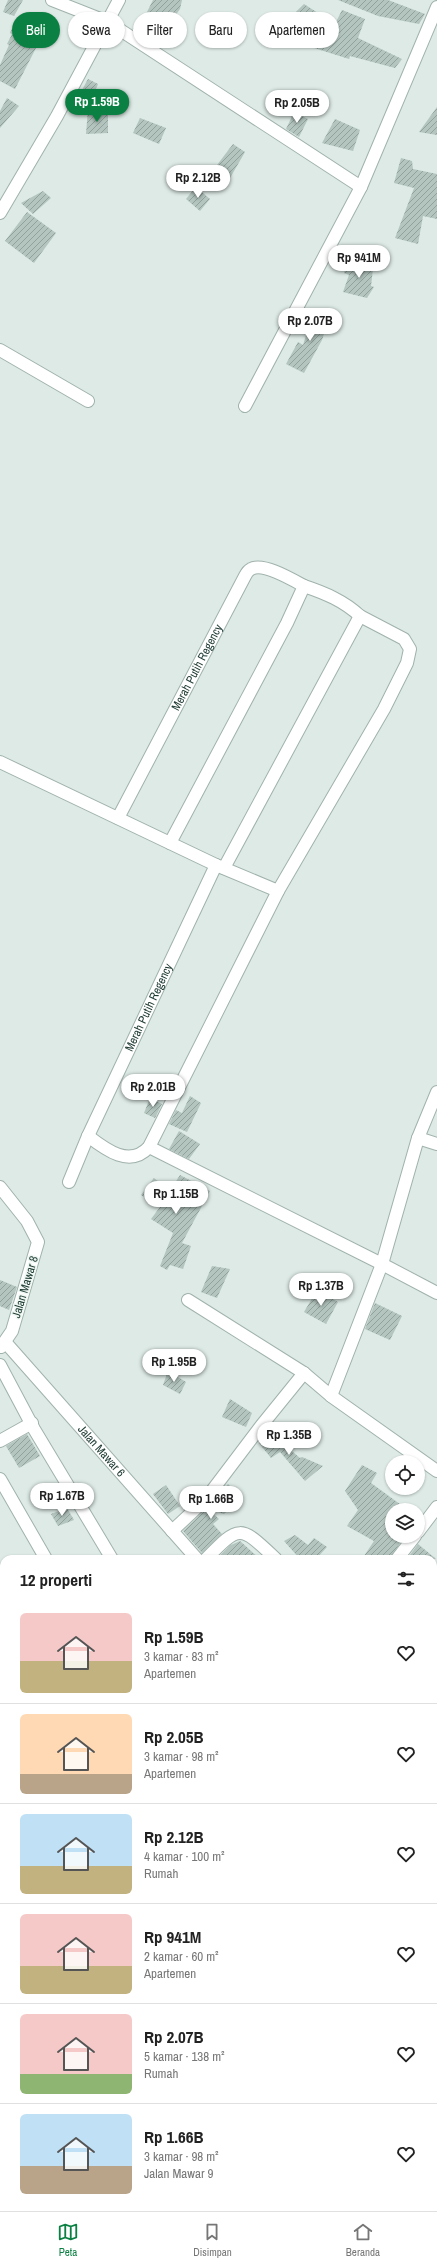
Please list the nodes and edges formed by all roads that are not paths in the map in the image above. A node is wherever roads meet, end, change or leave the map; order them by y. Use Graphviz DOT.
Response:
graph roads {
  1 [pos="52,0"];
  2 [pos="119,0"];
  3 [pos="437,7"];
  4 [pos="83,12"];
  5 [pos="113,12"];
  6 [pos="125,33"];
  7 [pos="94,48"];
  8 [pos="361,187"];
  9 [pos="0,213"];
  10 [pos="0,350"];
  11 [pos="88,401"];
  12 [pos="245,406"];
  13 [pos="304,586"];
  14 [pos="360,616"];
  15 [pos="0,762"];
  16 [pos="118,818"];
  17 [pos="170,844"];
  18 [pos="220,866"];
  19 [pos="278,891"];
  20 [pos="437,1092"];
  21 [pos="88,1136"];
  22 [pos="418,1138"];
  23 [pos="437,1144"];
  24 [pos="149,1147"];
  25 [pos="69,1182"];
  26 [pos="0,1187"];
  27 [pos="382,1264"];
  28 [pos="437,1294"];
  29 [pos="188,1300"];
  30 [pos="3,1345"];
  31 [pos="0,1365"];
  32 [pos="304,1373"];
  33 [pos="332,1396"];
  34 [pos="32,1423"];
  35 [pos="0,1441"];
  36 [pos="437,1471"];
  37 [pos="0,1479"];
  38 [pos="437,1507"];
  39 [pos="425,1523"];
  40 [pos="172,1531"];
  41 [pos="410,1543"];
  42 [pos="44,1555"];
  43 [pos="110,1555"];
  44 [pos="193,1555"];
  45 [pos="210,1555"];
  46 [pos="271,1555"];
  47 [pos="400,1555"];
  1 -- 4 [label="street"];
  2 -- 5 [label="street"];
  3 -- 8 [label="street"];
  6 -- 8 [label="street"];
  7 -- 9 [label="street"];
  8 -- 12 [label="street"];
  10 -- 11 [label="street"];
  13 -- 14 [label="street, Merah Putih Regency"];
  13 -- 16 [label="street, Merah Putih Regency"];
  13 -- 17 [label="street"];
  14 -- 18 [label="street, Merah Putih Regency"];
  14 -- 19 [label="street, Merah Putih Regency"];
  15 -- 16 [label="street"];
  16 -- 17 [label="street"];
  17 -- 18 [label="street"];
  18 -- 19 [label="street"];
  18 -- 21 [label="street, Merah Putih Regency"];
  19 -- 24 [label="street, Merah Putih Regency"];
  20 -- 22 [label="street"];
  21 -- 24 [label="street"];
  21 -- 25 [label="street, Merah Putih Regency"];
  22 -- 23 [label="street"];
  22 -- 27 [label="street"];
  24 -- 27 [label="street"];
  26 -- 30 [label="street, Jalan Mawar 8"];
  27 -- 28 [label="street"];
  27 -- 33 [label="street"];
  29 -- 32 [label="street"];
  30 -- 40 [label="street, Jalan Mawar 6"];
  31 -- 34 [label="street"];
  32 -- 33 [label="street"];
  32 -- 40 [label="street"];
  33 -- 36 [label="street"];
  34 -- 35 [label="street"];
  34 -- 43 [label="street"];
  37 -- 42 [label="street"];
  38 -- 39 [label="street"];
  40 -- 44 [label="street, Jalan Mawar 6"];
  41 -- 47 [label="street"];
  45 -- 46 [label="street"];
}
